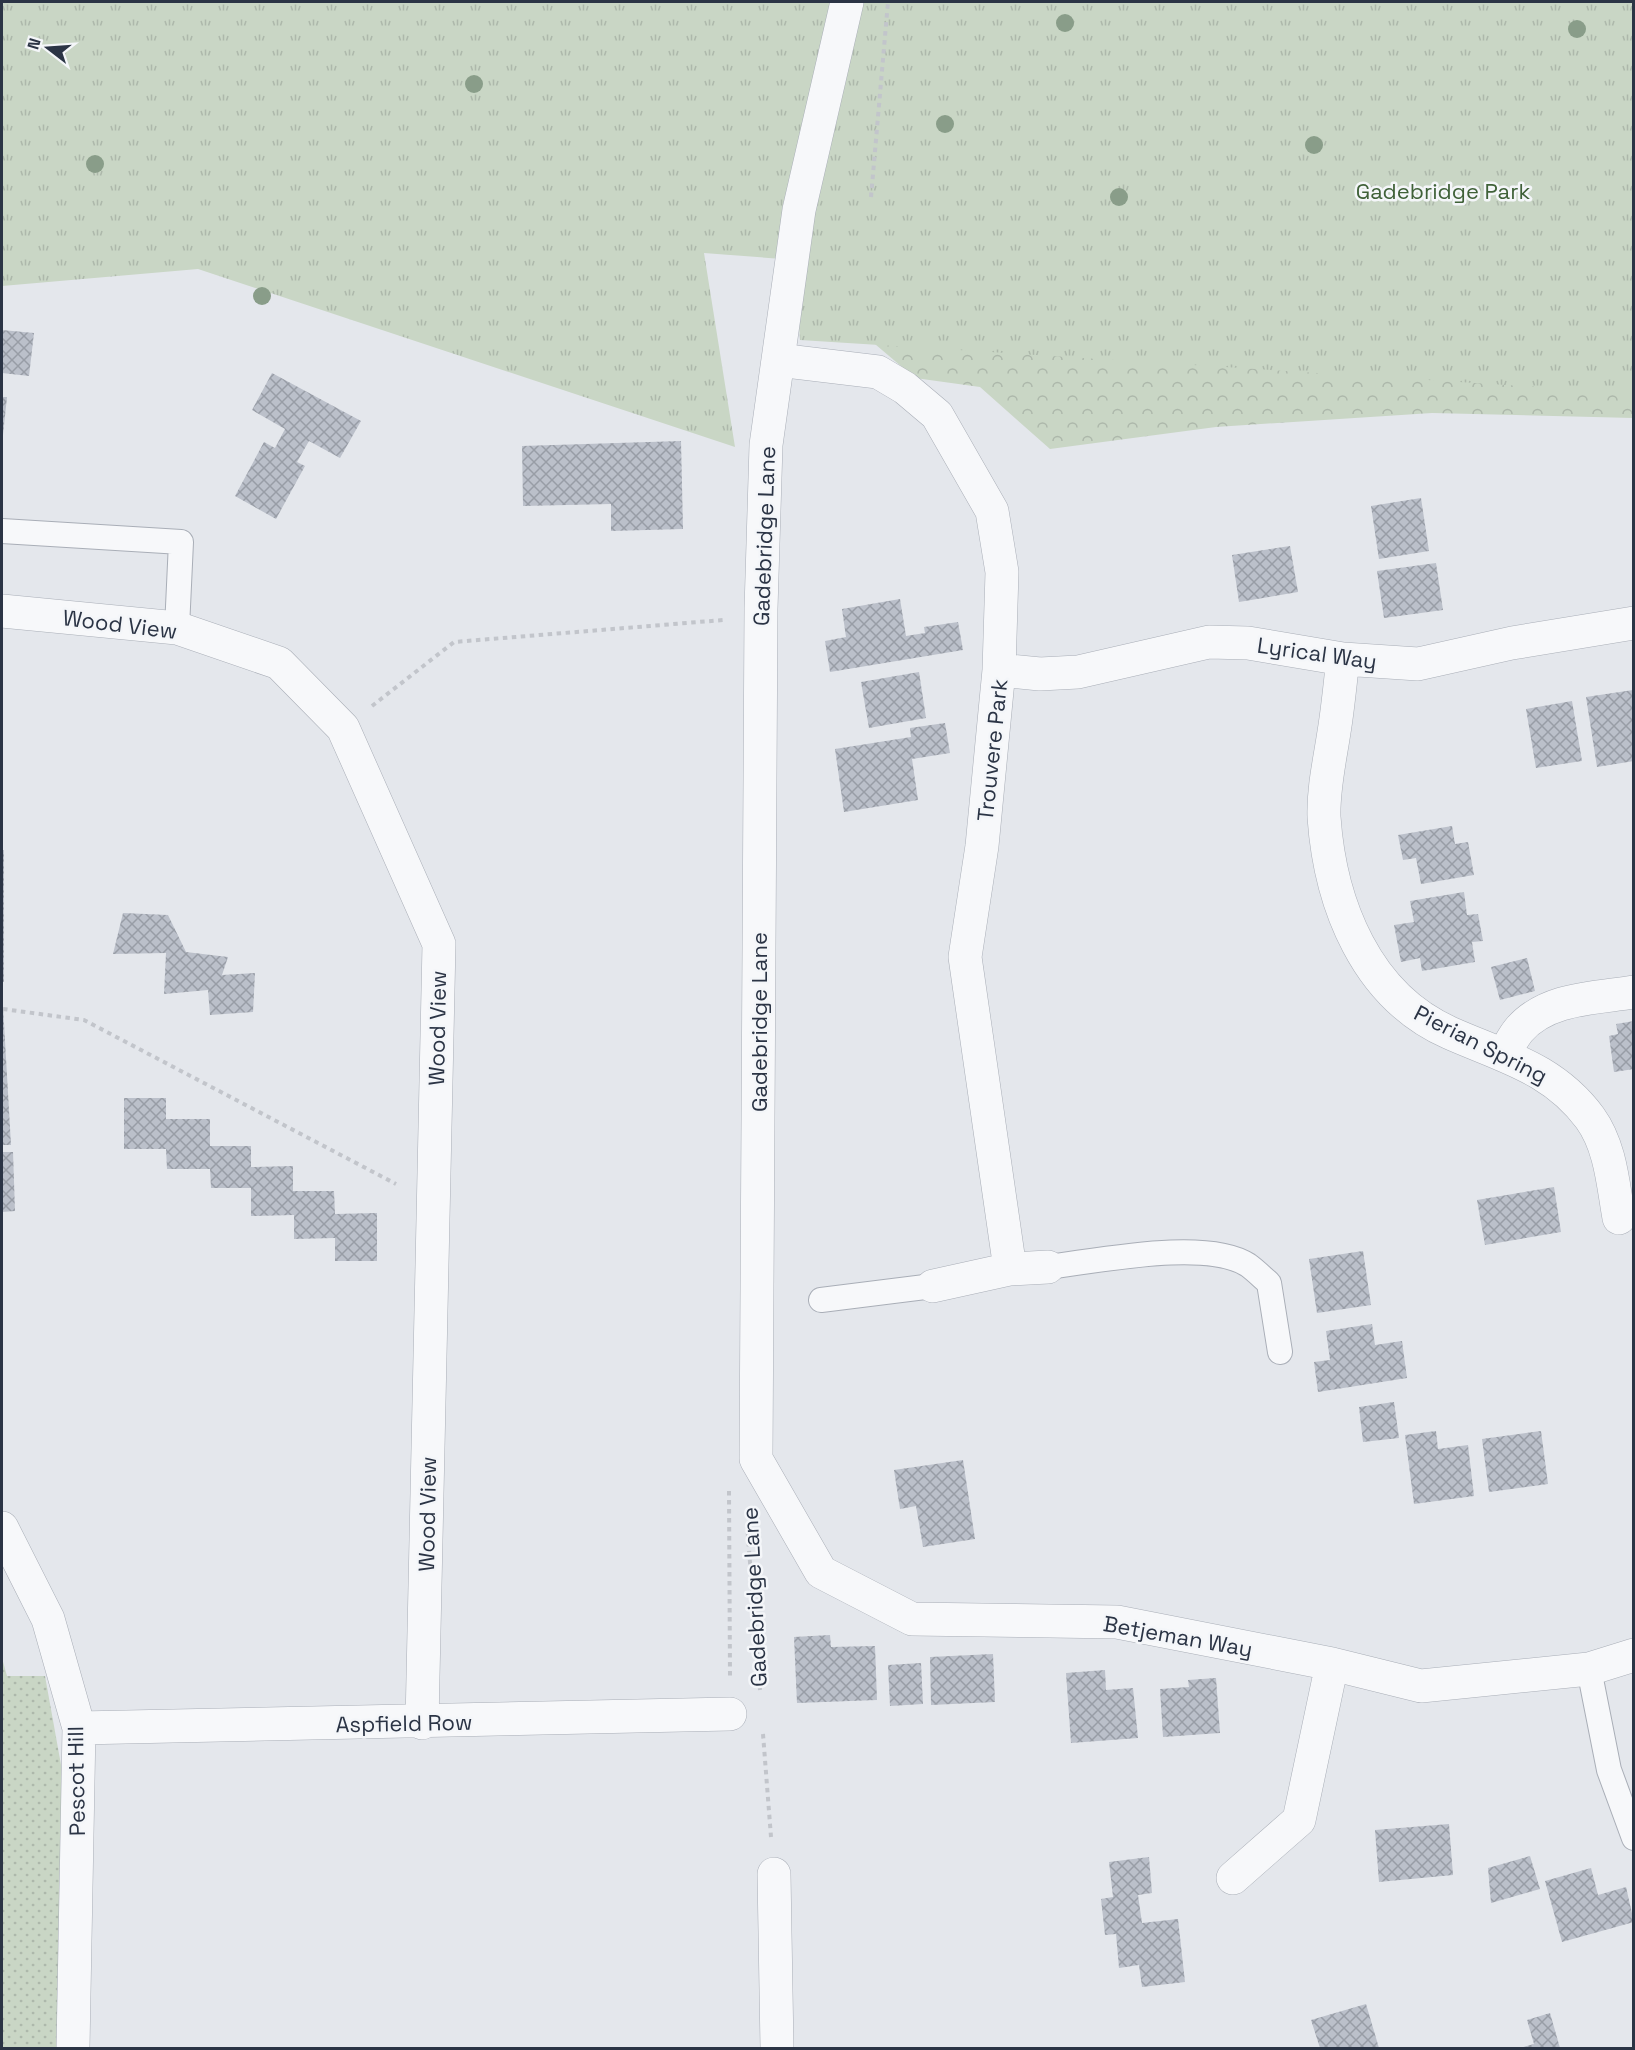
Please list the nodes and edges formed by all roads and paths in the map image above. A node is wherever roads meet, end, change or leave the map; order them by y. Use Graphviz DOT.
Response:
graph roads {
  1 [pos="847,2"];
  2 [pos="888,2"];
  3 [pos="870,197"];
  4 [pos="778,360"];
  5 [pos="2,531"];
  6 [pos="2,611"];
  7 [pos="728,620"];
  8 [pos="1634,623"];
  9 [pos="177,628"];
  10 [pos="1343,660"];
  11 [pos="999,670"];
  12 [pos="343,728"];
  13 [pos="1634,992"];
  14 [pos="3,1009"];
  15 [pos="1504,1054"];
  16 [pos="433,1204"];
  17 [pos="1618,1218"];
  18 [pos="1048,1267"];
  19 [pos="1010,1269"];
  20 [pos="933,1286"];
  21 [pos="821,1300"];
  22 [pos="1280,1352"];
  23 [pos="756,1459"];
  24 [pos="747,1520"];
  25 [pos="2,1528"];
  26 [pos="1634,1655"];
  27 [pos="1332,1664"];
  28 [pos="1588,1669"];
  29 [pos="760,1697"];
  30 [pos="730,1714"];
  31 [pos="422,1723"];
  32 [pos="79,1728"];
  33 [pos="763,1732"];
  34 [pos="1634,1838"];
  35 [pos="774,1874"];
  36 [pos="1233,1878"];
  37 [pos="73,2049"];
  38 [pos="777,2049"];
  1 -- 4 [label="street, Gadebridge Lane"];
  2 -- 3 [label="path"];
  4 -- 11 [label="street, Trouvere Park"];
  4 -- 23 [label="street, Gadebridge Lane"];
  5 -- 9 [label="lane"];
  6 -- 9 [label="street, Wood View"];
  7 -- 12 [label="path"];
  8 -- 10 [label="street, Lyrical Way"];
  9 -- 12 [label="street, Wood View"];
  10 -- 11 [label="street, Lyrical Way"];
  10 -- 15 [label="street, Pierian Spring"];
  11 -- 19 [label="street, Trouvere Park"];
  12 -- 16 [label="street, Wood View"];
  13 -- 15 [label="street"];
  14 -- 16 [label="path"];
  15 -- 17 [label="street, Pierian Spring"];
  16 -- 31 [label="street, Wood View"];
  18 -- 19 [label="street"];
  18 -- 22 [label="lane"];
  19 -- 20 [label="street"];
  20 -- 21 [label="lane"];
  23 -- 27 [label="street, Betjeman Way"];
  24 -- 29 [label="path, Gadebridge Lane"];
  25 -- 32 [label="street, Pescot Hill"];
  26 -- 28 [label="street, Betjeman Way"];
  27 -- 28 [label="street, Betjeman Way"];
  27 -- 36 [label="street"];
  28 -- 34 [label="lane"];
  30 -- 31 [label="street, Aspfield Row"];
  31 -- 32 [label="street, Aspfield Row"];
  32 -- 37 [label="street, Pescot Hill"];
  33 -- 35 [label="path"];
  35 -- 38 [label="street"];
}
